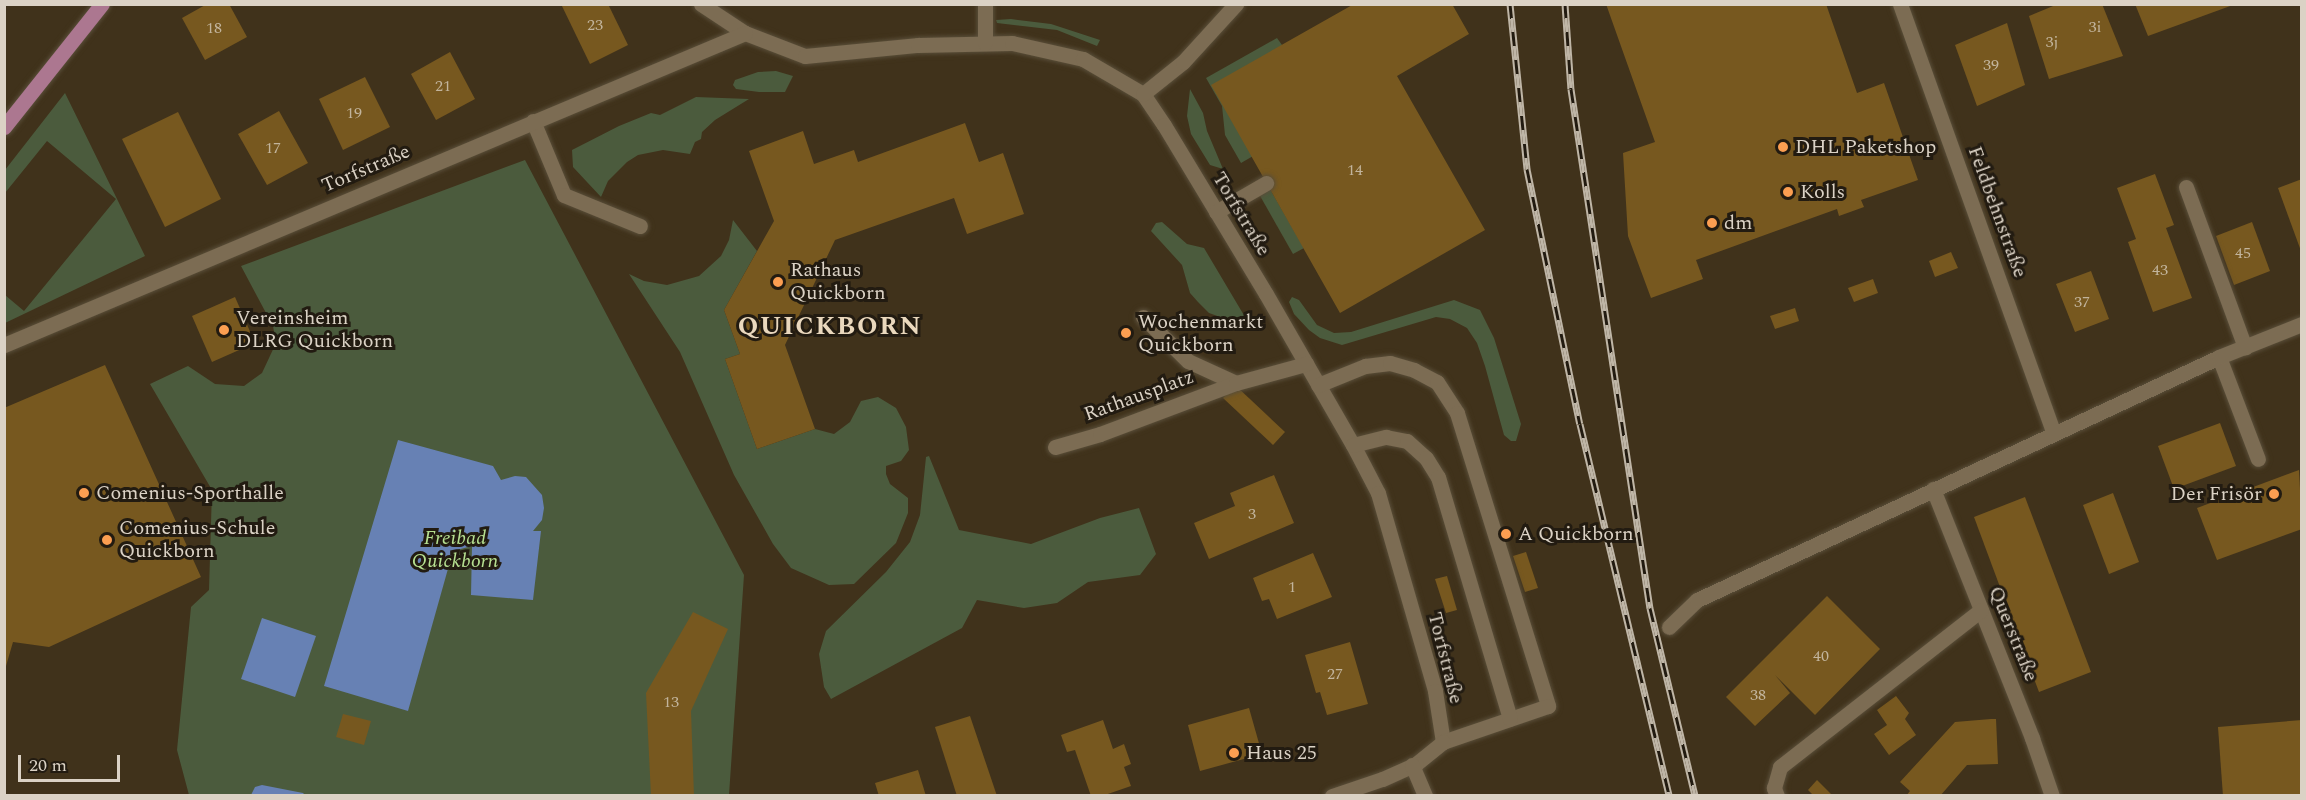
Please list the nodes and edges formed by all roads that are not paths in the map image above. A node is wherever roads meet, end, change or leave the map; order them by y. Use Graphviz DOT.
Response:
graph roads {
  1 [pos="701,4"];
  2 [pos="985,4"];
  3 [pos="1236,4"];
  4 [pos="1900,4"];
  5 [pos="98,6"];
  6 [pos="745,33"];
  7 [pos="985,43"];
  8 [pos="1143,94"];
  9 [pos="533,121"];
  10 [pos="4,127"];
  11 [pos="1266,183"];
  12 [pos="2186,186"];
  13 [pos="1215,212"];
  14 [pos="640,226"];
  15 [pos="1143,317"];
  16 [pos="2301,324"];
  17 [pos="4,345"];
  18 [pos="2245,347"];
  19 [pos="2219,357"];
  20 [pos="1306,364"];
  21 [pos="1236,383"];
  22 [pos="1318,386"];
  23 [pos="2054,433"];
  24 [pos="1353,445"];
  25 [pos="1055,447"];
  26 [pos="2258,459"];
  27 [pos="1933,489"];
  28 [pos="1982,610"];
  29 [pos="1669,627"];
  30 [pos="1510,718"];
  31 [pos="1443,742"];
  32 [pos="1412,765"];
  33 [pos="1332,795"];
  34 [pos="1425,795"];
  35 [pos="1777,795"];
  36 [pos="2052,795"];
  1 -- 6 [label="street, Torfstraße"];
  2 -- 7 [label="street"];
  3 -- 8 [label="street"];
  4 -- 23 [label="street, Feldbehnstraße"];
  5 -- 10 [label="main road"];
  6 -- 7 [label="street, Torfstraße"];
  6 -- 9 [label="street, Torfstraße"];
  7 -- 8 [label="street, Torfstraße"];
  8 -- 13 [label="street, Torfstraße"];
  9 -- 14 [label="street"];
  9 -- 17 [label="street, Torfstraße"];
  11 -- 13 [label="street"];
  12 -- 18 [label="street"];
  13 -- 20 [label="street, Torfstraße"];
  15 -- 21 [label="street, Rathausplatz"];
  16 -- 18 [label="street"];
  18 -- 19 [label="street"];
  19 -- 23 [label="street"];
  19 -- 26 [label="street"];
  20 -- 21 [label="street, Rathausplatz"];
  20 -- 22 [label="street, Torfstraße"];
  21 -- 25 [label="street, Rathausplatz"];
  22 -- 24 [label="street, Torfstraße"];
  22 -- 30 [label="street"];
  23 -- 27 [label="street"];
  24 -- 30 [label="street"];
  24 -- 31 [label="street, Torfstraße"];
  27 -- 28 [label="street, Querstraße"];
  27 -- 29 [label="street"];
  28 -- 35 [label="street"];
  28 -- 36 [label="street, Querstraße"];
  30 -- 31 [label="street"];
  31 -- 32 [label="street"];
  32 -- 33 [label="street"];
  32 -- 34 [label="street"];
}
